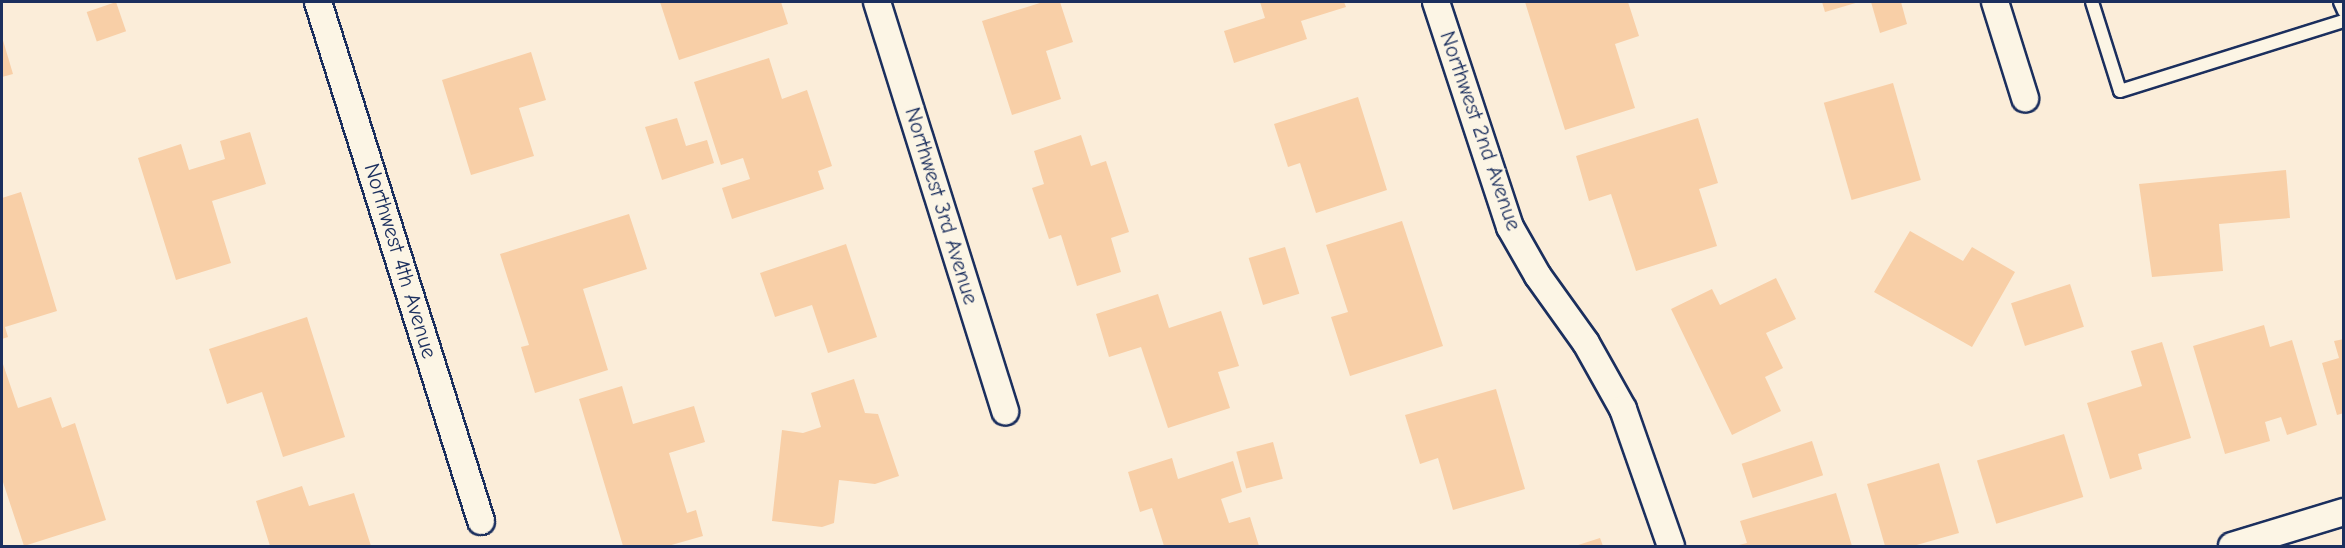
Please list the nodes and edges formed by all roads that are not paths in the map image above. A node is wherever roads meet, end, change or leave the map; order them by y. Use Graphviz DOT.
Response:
graph roads {
  1 [pos="318,2"];
  2 [pos="877,2"];
  3 [pos="1436,2"];
  4 [pos="1995,2"];
  5 [pos="2092,2"];
  6 [pos="2340,2"];
  7 [pos="2343,12"];
  8 [pos="2343,21"];
  9 [pos="2025,98"];
  10 [pos="1005,411"];
  11 [pos="2343,512"];
  12 [pos="481,522"];
  13 [pos="1671,546"];
  14 [pos="2232,546"];
  1 -- 12 [label="street, Northwest 4th Avenue"];
  2 -- 10 [label="street, Northwest 3rd Avenue"];
  3 -- 13 [label="street, Northwest 2nd Avenue"];
  4 -- 9 [label="street"];
  5 -- 8 [label="lane"];
  6 -- 7 [label="lane"];
  11 -- 14 [label="street"];
}
